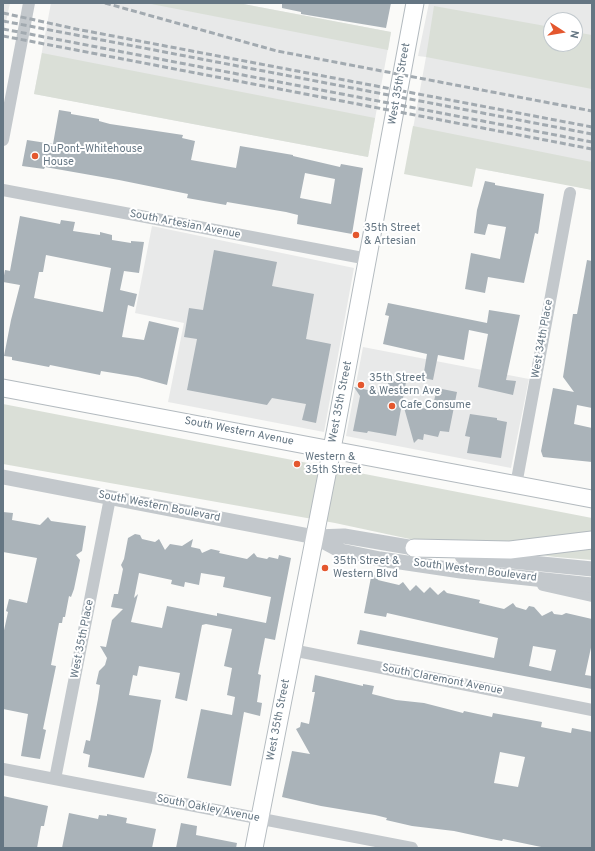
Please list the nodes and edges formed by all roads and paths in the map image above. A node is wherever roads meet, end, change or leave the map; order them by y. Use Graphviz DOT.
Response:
graph roads {
  1 [pos="29,3"];
  2 [pos="415,3"];
  3 [pos="3,140"];
  4 [pos="3,190"];
  5 [pos="570,193"];
  6 [pos="368,259"];
  7 [pos="3,388"];
  8 [pos="332,450"];
  9 [pos="3,477"];
  10 [pos="516,485"];
  11 [pos="110,498"];
  12 [pos="592,499"];
  13 [pos="315,537"];
  14 [pos="592,540"];
  15 [pos="414,548"];
  16 [pos="592,569"];
  17 [pos="499,575"];
  18 [pos="592,585"];
  19 [pos="592,596"];
  20 [pos="292,650"];
  21 [pos="592,710"];
  22 [pos="3,769"];
  23 [pos="55,779"];
  24 [pos="259,819"];
  25 [pos="254,848"];
  26 [pos="412,848"];
  1 -- 3 [label="street"];
  2 -- 6 [label="main road, West 35th Street"];
  4 -- 6 [label="street, South Artesian Avenue"];
  5 -- 10 [label="street, West 34th Place"];
  6 -- 8 [label="main road, West 35th Street"];
  7 -- 8 [label="main road, South Western Avenue"];
  8 -- 10 [label="main road, South Western Avenue"];
  8 -- 13 [label="main road, West 35th Street"];
  9 -- 11 [label="street, South Western Boulevard"];
  10 -- 12 [label="main road, South Western Avenue"];
  11 -- 13 [label="street, South Western Boulevard"];
  11 -- 23 [label="street, West 35th Place"];
  13 -- 15 [label="street, South Western Boulevard"];
  13 -- 17 [label="street, South Western Boulevard"];
  13 -- 20 [label="main road, West 35th Street"];
  14 -- 15 [label="main road"];
  15 -- 16 [label="street, South Western Boulevard"];
  17 -- 18 [label="street, South Western Boulevard"];
  17 -- 19 [label="street"];
  20 -- 21 [label="street, South Claremont Avenue"];
  20 -- 24 [label="main road, West 35th Street"];
  22 -- 23 [label="street, South Oakley Avenue"];
  23 -- 24 [label="street, South Oakley Avenue"];
  24 -- 25 [label="main road, West 35th Street"];
  24 -- 26 [label="street, South Oakley Avenue"];
}
